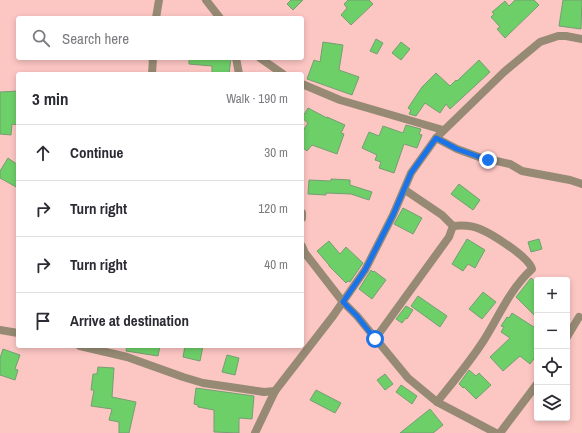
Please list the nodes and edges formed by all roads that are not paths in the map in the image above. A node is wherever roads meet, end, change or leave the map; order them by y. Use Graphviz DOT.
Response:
graph roads {
  1 [pos="158,0"];
  2 [pos="206,0"];
  3 [pos="156,16"];
  4 [pos="218,16"];
  5 [pos="582,39"];
  6 [pos="153,60"];
  7 [pos="236,60"];
  8 [pos="263,60"];
  9 [pos="152,72"];
  10 [pos="239,72"];
  11 [pos="280,72"];
  12 [pos="304,85"];
  13 [pos="443,130"];
  14 [pos="436,138"];
  15 [pos="582,184"];
  16 [pos="405,190"];
  17 [pos="453,226"];
  18 [pos="304,251"];
  19 [pos="343,302"];
  20 [pos="579,317"];
  21 [pos="0,330"];
  22 [pos="570,332"];
  23 [pos="16,333"];
  24 [pos="375,339"];
  25 [pos="89,348"];
  26 [pos="536,385"];
  27 [pos="275,391"];
  28 [pos="437,402"];
  29 [pos="256,433"];
  30 [pos="496,433"];
  31 [pos="500,433"];
  1 -- 3 [label="street"];
  2 -- 4 [label="street"];
  5 -- 13 [label="street"];
  6 -- 9 [label="street"];
  7 -- 10 [label="street"];
  8 -- 11 [label="street"];
  12 -- 13 [label="street"];
  13 -- 14 [label="street"];
  14 -- 15 [label="street"];
  14 -- 16 [label="street"];
  16 -- 17 [label="street"];
  16 -- 19 [label="street"];
  17 -- 24 [label="street"];
  17 -- 28 [label="street"];
  18 -- 19 [label="street"];
  19 -- 24 [label="street"];
  19 -- 27 [label="street"];
  20 -- 22 [label="street"];
  21 -- 23 [label="street"];
  24 -- 28 [label="street"];
  25 -- 27 [label="street"];
  26 -- 31 [label="street"];
  27 -- 29 [label="street"];
  28 -- 30 [label="street"];
}
